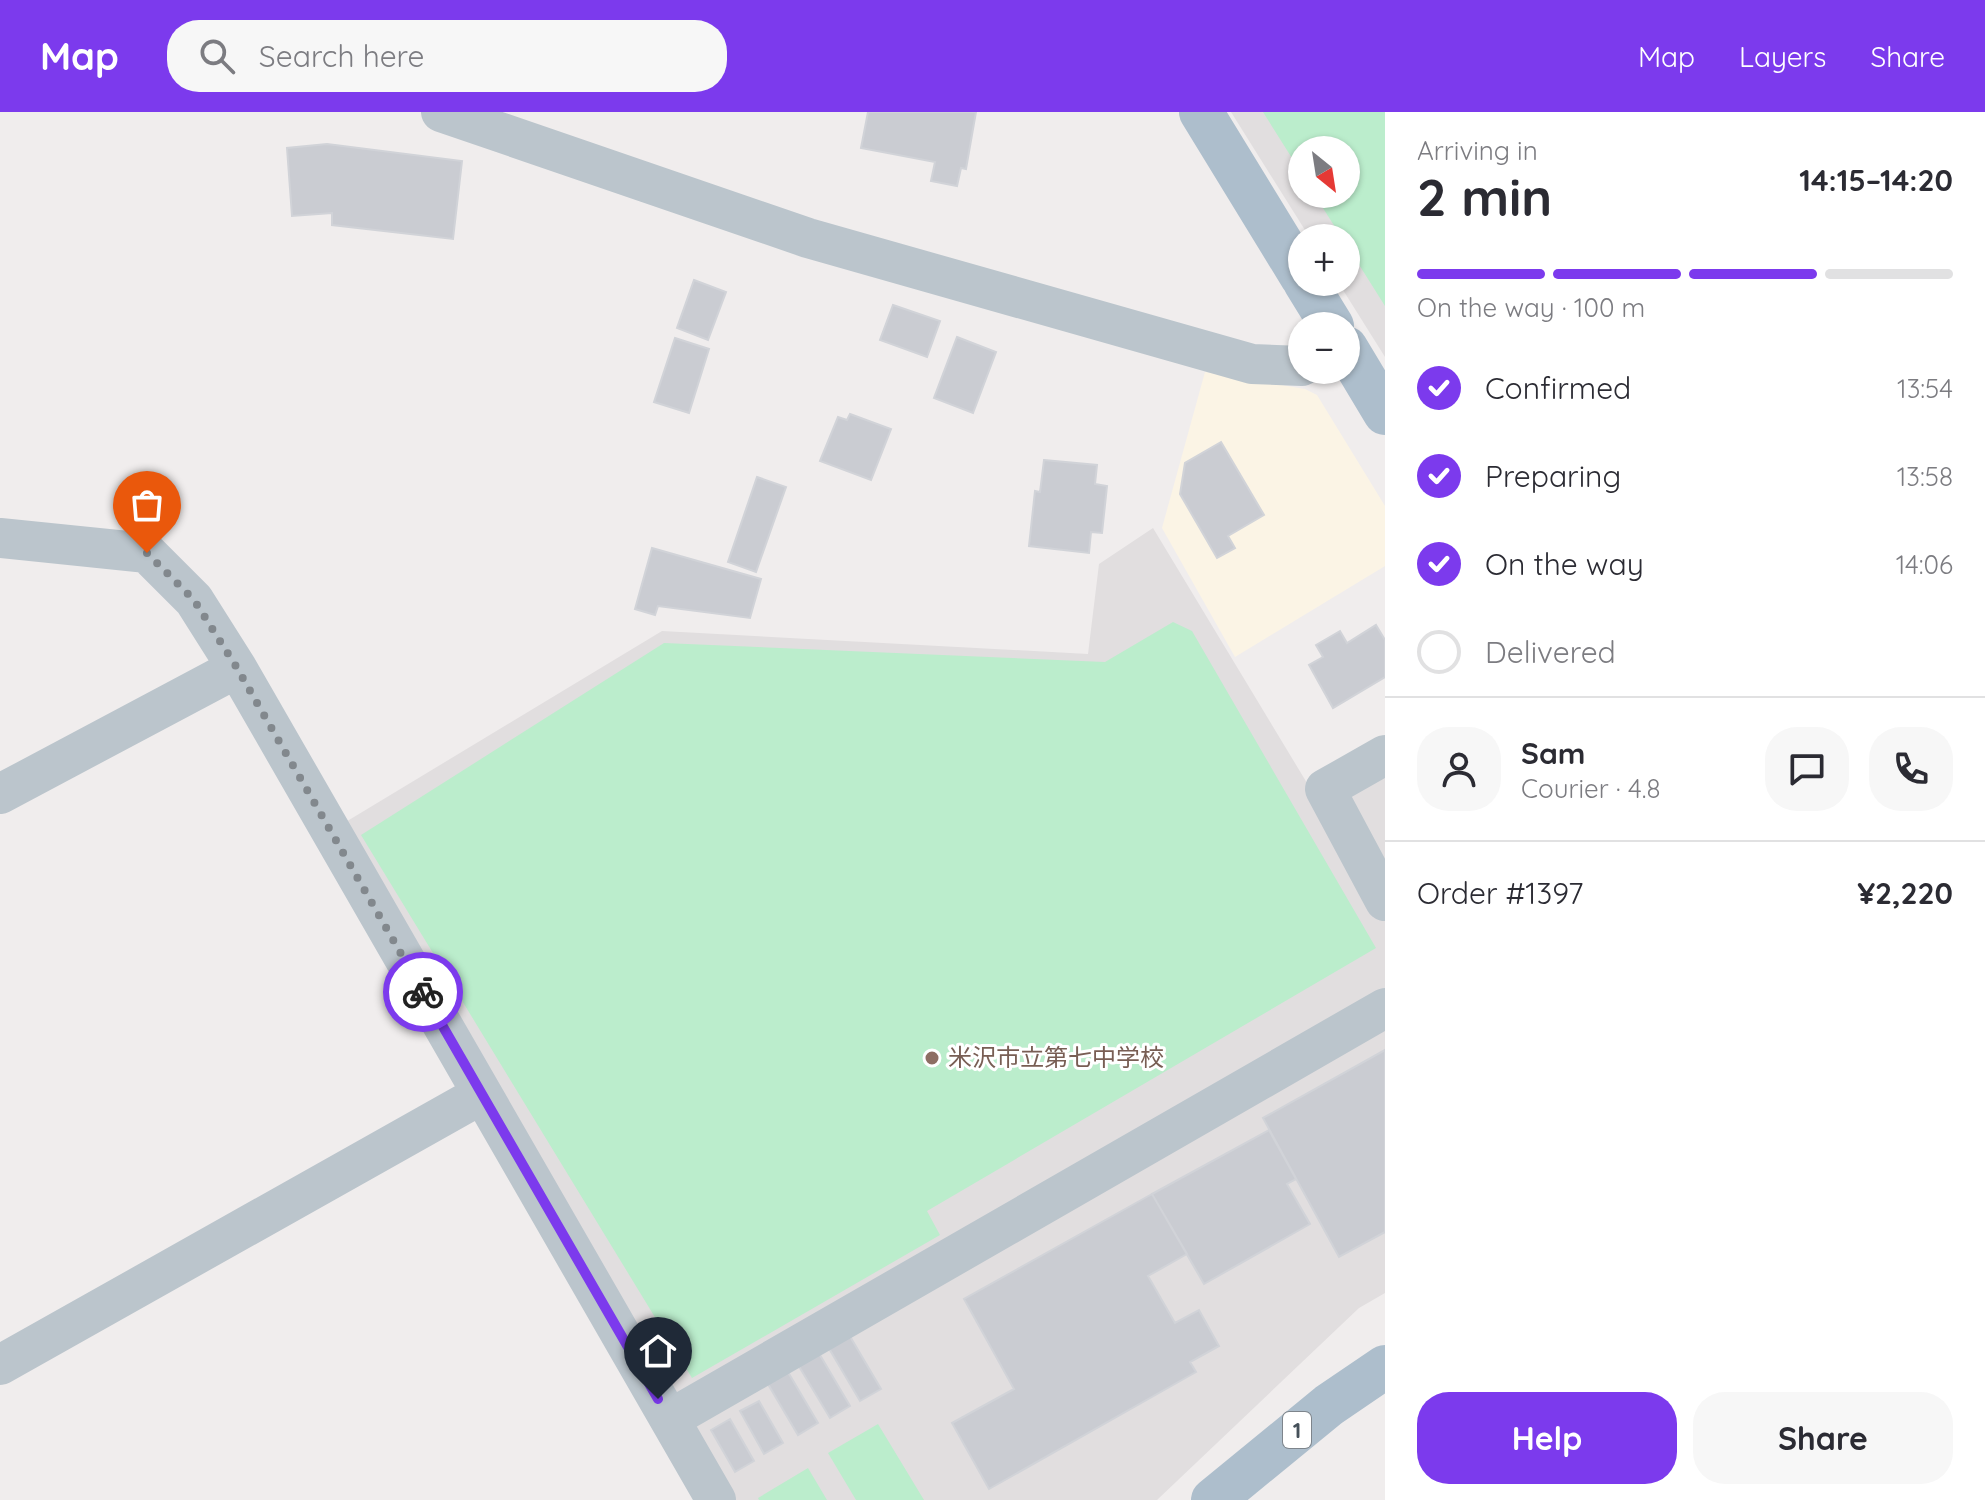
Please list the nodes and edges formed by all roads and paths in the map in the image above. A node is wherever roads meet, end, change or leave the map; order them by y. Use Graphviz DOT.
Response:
graph roads {
  1 [pos="441,112"];
  2 [pos="1201,112"];
  3 [pos="1288,254"];
  4 [pos="1288,365"];
  5 [pos="1360,376"];
  6 [pos="1385,413"];
  7 [pos="0,538"];
  8 [pos="237,668"];
  9 [pos="1385,755"];
  10 [pos="0,794"];
  11 [pos="1385,901"];
  12 [pos="1385,1008"];
  13 [pos="482,1094"];
  14 [pos="0,1365"];
  15 [pos="1385,1367"];
  16 [pos="670,1419"];
  17 [pos="716,1500"];
  18 [pos="1213,1500"];
  1 -- 4 [label="street"];
  2 -- 3 [label="main road"];
  5 -- 6 [label="main road"];
  7 -- 8 [label="street"];
  8 -- 10 [label="street"];
  8 -- 13 [label="street"];
  9 -- 11 [label="street"];
  12 -- 16 [label="street"];
  13 -- 14 [label="street"];
  13 -- 16 [label="street"];
  15 -- 18 [label="main road, 1"];
  16 -- 17 [label="street"];
}
